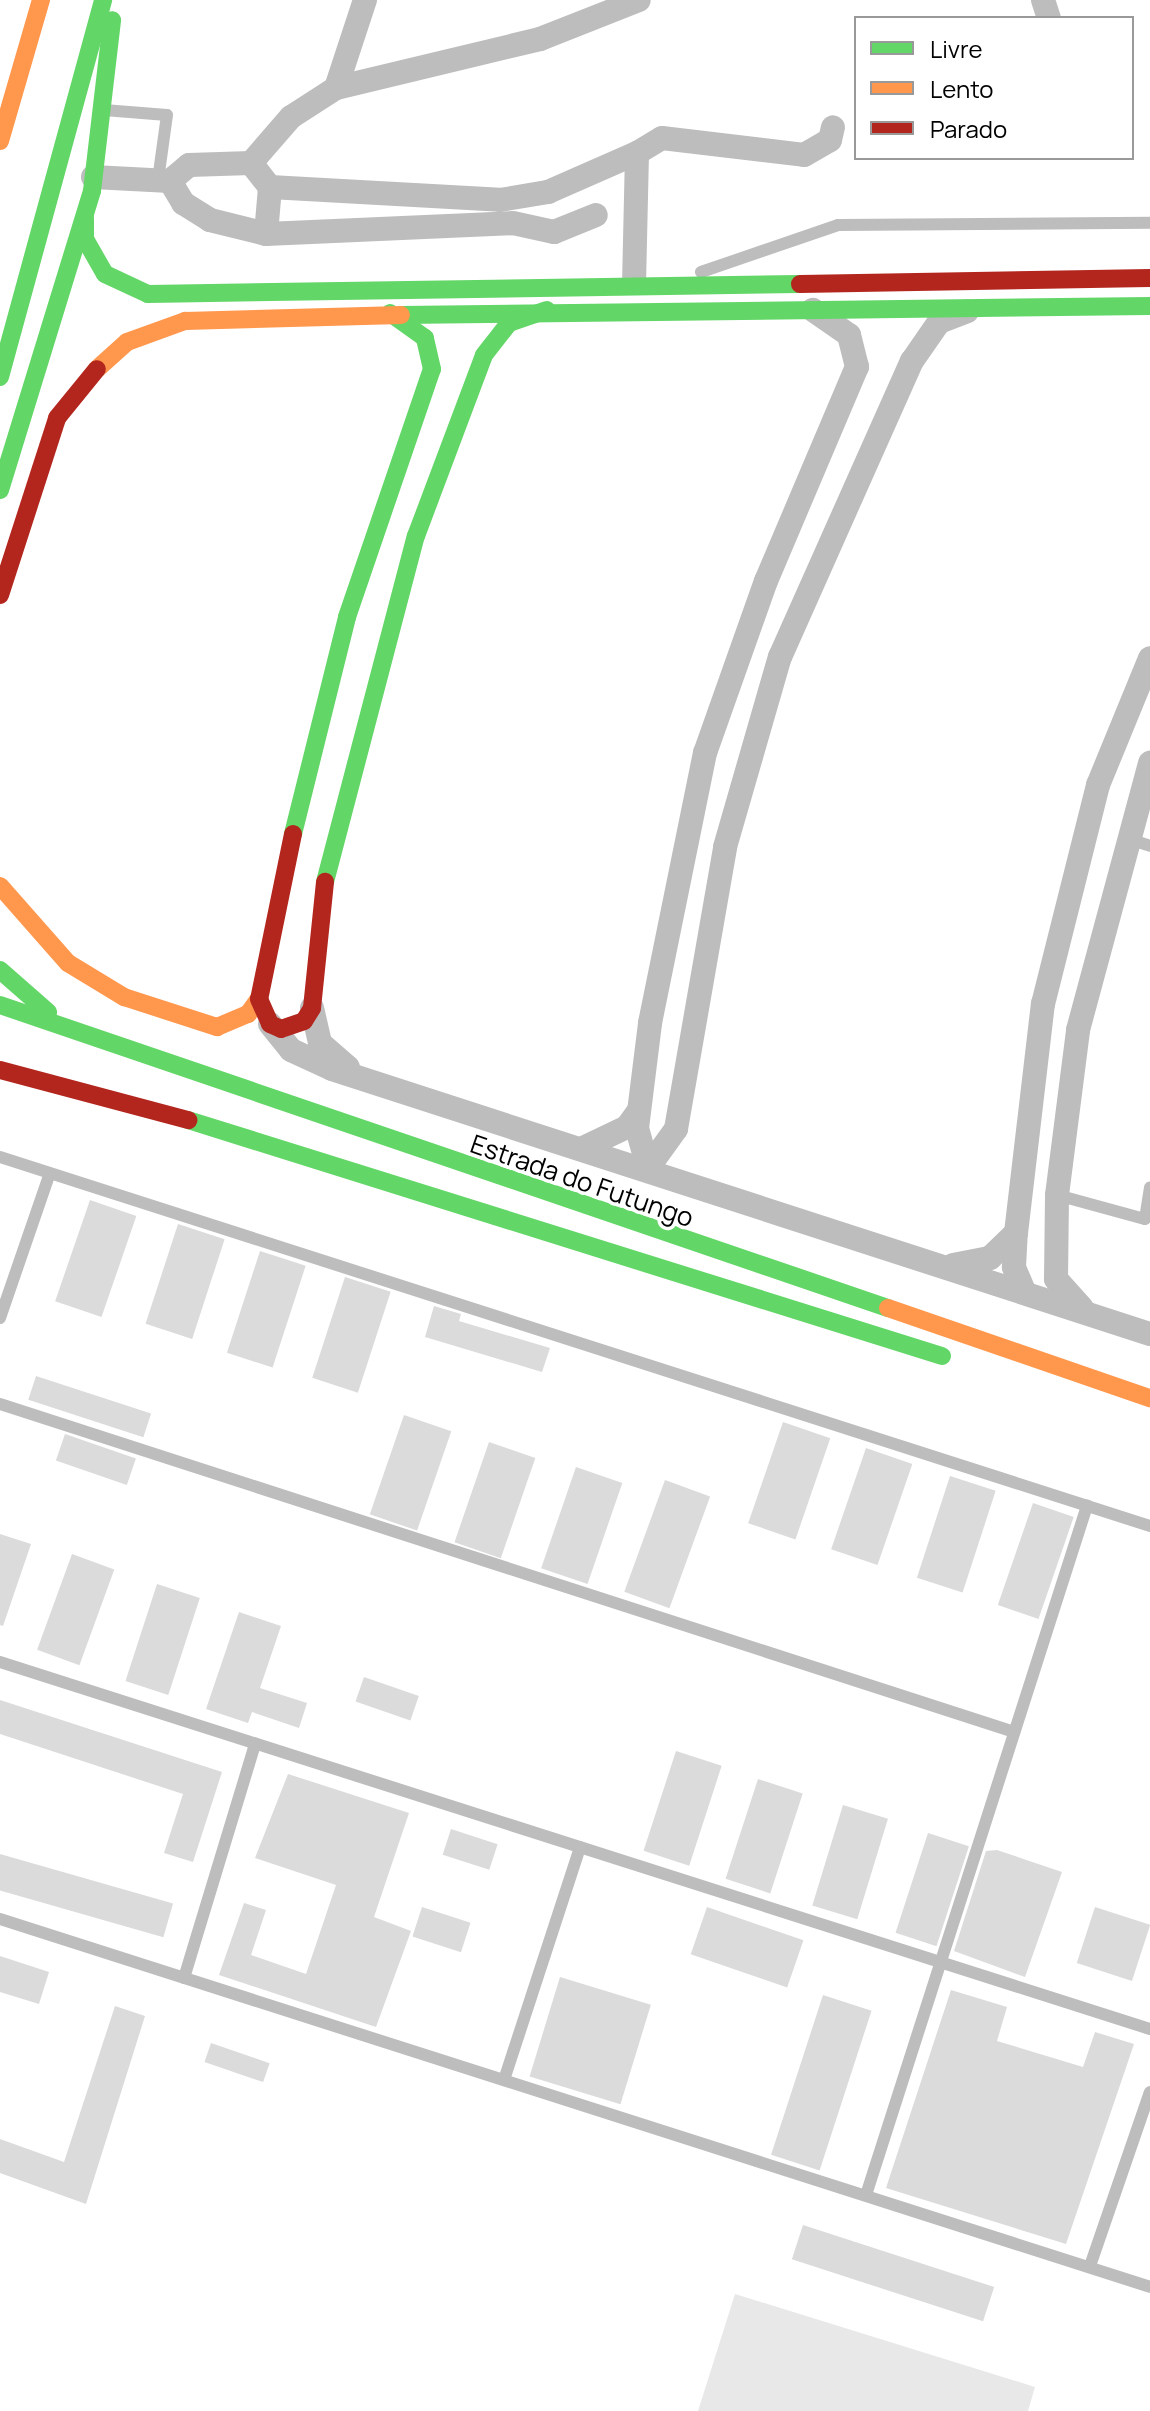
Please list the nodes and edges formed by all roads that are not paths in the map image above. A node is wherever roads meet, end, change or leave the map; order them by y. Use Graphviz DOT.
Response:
graph roads {
  1 [pos="31,0"];
  2 [pos="41,0"];
  3 [pos="103,0"];
  4 [pos="115,0"];
  5 [pos="365,0"];
  6 [pos="639,0"];
  7 [pos="336,88"];
  8 [pos="0,91"];
  9 [pos="101,110"];
  10 [pos="833,127"];
  11 [pos="0,141"];
  12 [pos="637,153"];
  13 [pos="251,163"];
  14 [pos="93,177"];
  15 [pos="164,180"];
  16 [pos="270,187"];
  17 [pos="522,196"];
  18 [pos="596,215"];
  19 [pos="85,218"];
  20 [pos="513,223"];
  21 [pos="1150,223"];
  22 [pos="266,234"];
  23 [pos="1150,278"];
  24 [pos="667,281"];
  25 [pos="634,282"];
  26 [pos="1150,306"];
  27 [pos="993,307"];
  28 [pos="803,308"];
  29 [pos="547,310"];
  30 [pos="390,313"];
  31 [pos="0,377"];
  32 [pos="0,490"];
  33 [pos="0,595"];
  34 [pos="338,648"];
  35 [pos="1150,658"];
  36 [pos="378,659"];
  37 [pos="720,709"];
  38 [pos="319,722"];
  39 [pos="758,724"];
  40 [pos="359,731"];
  41 [pos="1111,752"];
  42 [pos="1149,765"];
  43 [pos="698,783"];
  44 [pos="738,796"];
  45 [pos="1087,824"];
  46 [pos="1125,839"];
  47 [pos="1150,846"];
  48 [pos="0,886"];
  49 [pos="0,970"];
  50 [pos="259,999"];
  51 [pos="0,1005"];
  52 [pos="312,1008"];
  53 [pos="270,1024"];
  54 [pos="84,1036"];
  55 [pos="0,1070"];
  56 [pos="360,1075"];
  57 [pos="0,1087"];
  58 [pos="66,1090"];
  59 [pos="638,1112"];
  60 [pos="676,1129"];
  61 [pos="585,1147"];
  62 [pos="0,1157"];
  63 [pos="648,1168"];
  64 [pos="50,1173"];
  65 [pos="1150,1187"];
  66 [pos="712,1188"];
  67 [pos="1057,1195"];
  68 [pos="1148,1219"];
  69 [pos="1016,1233"];
  70 [pos="1054,1245"];
  71 [pos="951,1265"];
  72 [pos="1024,1291"];
  73 [pos="1087,1312"];
  74 [pos="0,1318"];
  75 [pos="1150,1334"];
  76 [pos="959,1362"];
  77 [pos="1150,1398"];
  78 [pos="0,1404"];
  79 [pos="1087,1506"];
  80 [pos="1150,1526"];
  81 [pos="0,1662"];
  82 [pos="1014,1732"];
  83 [pos="255,1744"];
  84 [pos="580,1847"];
  85 [pos="0,1919"];
  86 [pos="941,1962"];
  87 [pos="184,1978"];
  88 [pos="1150,2029"];
  89 [pos="504,2080"];
  90 [pos="1150,2092"];
  91 [pos="866,2195"];
  92 [pos="1090,2266"];
  93 [pos="1150,2287"];
  1 -- 8 [label="main road"];
  2 -- 11 [label="main road"];
  3 -- 31 [label="main road"];
  4 -- 9 [label="main road"];
  5 -- 7 [label="street"];
  6 -- 7 [label="street"];
  7 -- 13 [label="street"];
  9 -- 14 [label="main road"];
  9 -- 15 [label="lane"];
  10 -- 12 [label="street"];
  12 -- 17 [label="street"];
  12 -- 25 [label="street"];
  13 -- 15 [label="street"];
  13 -- 16 [label="street"];
  14 -- 15 [label="street"];
  14 -- 19 [label="main road"];
  15 -- 22 [label="street"];
  16 -- 17 [label="street"];
  16 -- 22 [label="street"];
  17 -- 20 [label="street"];
  18 -- 20 [label="street"];
  19 -- 25 [label="main road"];
  19 -- 32 [label="main road"];
  20 -- 22 [label="street"];
  21 -- 24 [label="lane"];
  23 -- 24 [label="main road"];
  24 -- 25 [label="main road"];
  26 -- 27 [label="main road"];
  27 -- 28 [label="main road"];
  27 -- 39 [label="street"];
  28 -- 29 [label="main road"];
  28 -- 37 [label="street"];
  29 -- 30 [label="main road"];
  29 -- 36 [label="main road"];
  30 -- 33 [label="main road"];
  30 -- 34 [label="main road"];
  34 -- 36 [label="main road"];
  34 -- 38 [label="main road"];
  35 -- 41 [label="street"];
  36 -- 40 [label="main road"];
  37 -- 39 [label="street"];
  37 -- 43 [label="street"];
  38 -- 40 [label="main road"];
  38 -- 50 [label="main road"];
  39 -- 44 [label="street"];
  40 -- 52 [label="main road"];
  41 -- 42 [label="street"];
  41 -- 45 [label="street"];
  42 -- 46 [label="street"];
  43 -- 44 [label="street"];
  43 -- 59 [label="street"];
  44 -- 60 [label="street"];
  45 -- 46 [label="street"];
  45 -- 69 [label="street"];
  46 -- 47 [label="lane"];
  46 -- 67 [label="street"];
  48 -- 50 [label="main road"];
  49 -- 54 [label="main road"];
  50 -- 53 [label="main road"];
  51 -- 54 [label="main road, Estrada do Futungo"];
  52 -- 53 [label="main road"];
  52 -- 56 [label="street"];
  53 -- 56 [label="street"];
  54 -- 77 [label="main road, Estrada do Futungo"];
  55 -- 58 [label="main road"];
  56 -- 61 [label="street"];
  57 -- 58 [label="main road"];
  58 -- 76 [label="main road"];
  59 -- 61 [label="street"];
  59 -- 63 [label="street"];
  60 -- 63 [label="street"];
  60 -- 66 [label="street"];
  61 -- 63 [label="street"];
  62 -- 64 [label="lane"];
  63 -- 66 [label="street"];
  64 -- 74 [label="lane"];
  64 -- 79 [label="lane"];
  65 -- 68 [label="lane"];
  66 -- 71 [label="street"];
  67 -- 68 [label="lane"];
  67 -- 70 [label="street"];
  69 -- 71 [label="street"];
  69 -- 72 [label="street"];
  70 -- 72 [label="street"];
  70 -- 73 [label="street"];
  71 -- 72 [label="street"];
  72 -- 73 [label="street"];
  73 -- 75 [label="street"];
  78 -- 82 [label="lane"];
  79 -- 80 [label="lane"];
  79 -- 82 [label="lane"];
  81 -- 83 [label="lane"];
  82 -- 86 [label="lane"];
  83 -- 84 [label="lane"];
  83 -- 87 [label="lane"];
  84 -- 86 [label="lane"];
  84 -- 89 [label="lane"];
  85 -- 87 [label="lane"];
  86 -- 88 [label="lane"];
  86 -- 91 [label="lane"];
  87 -- 89 [label="lane"];
  89 -- 91 [label="lane"];
  90 -- 92 [label="lane"];
  91 -- 92 [label="lane"];
  92 -- 93 [label="lane"];
}
